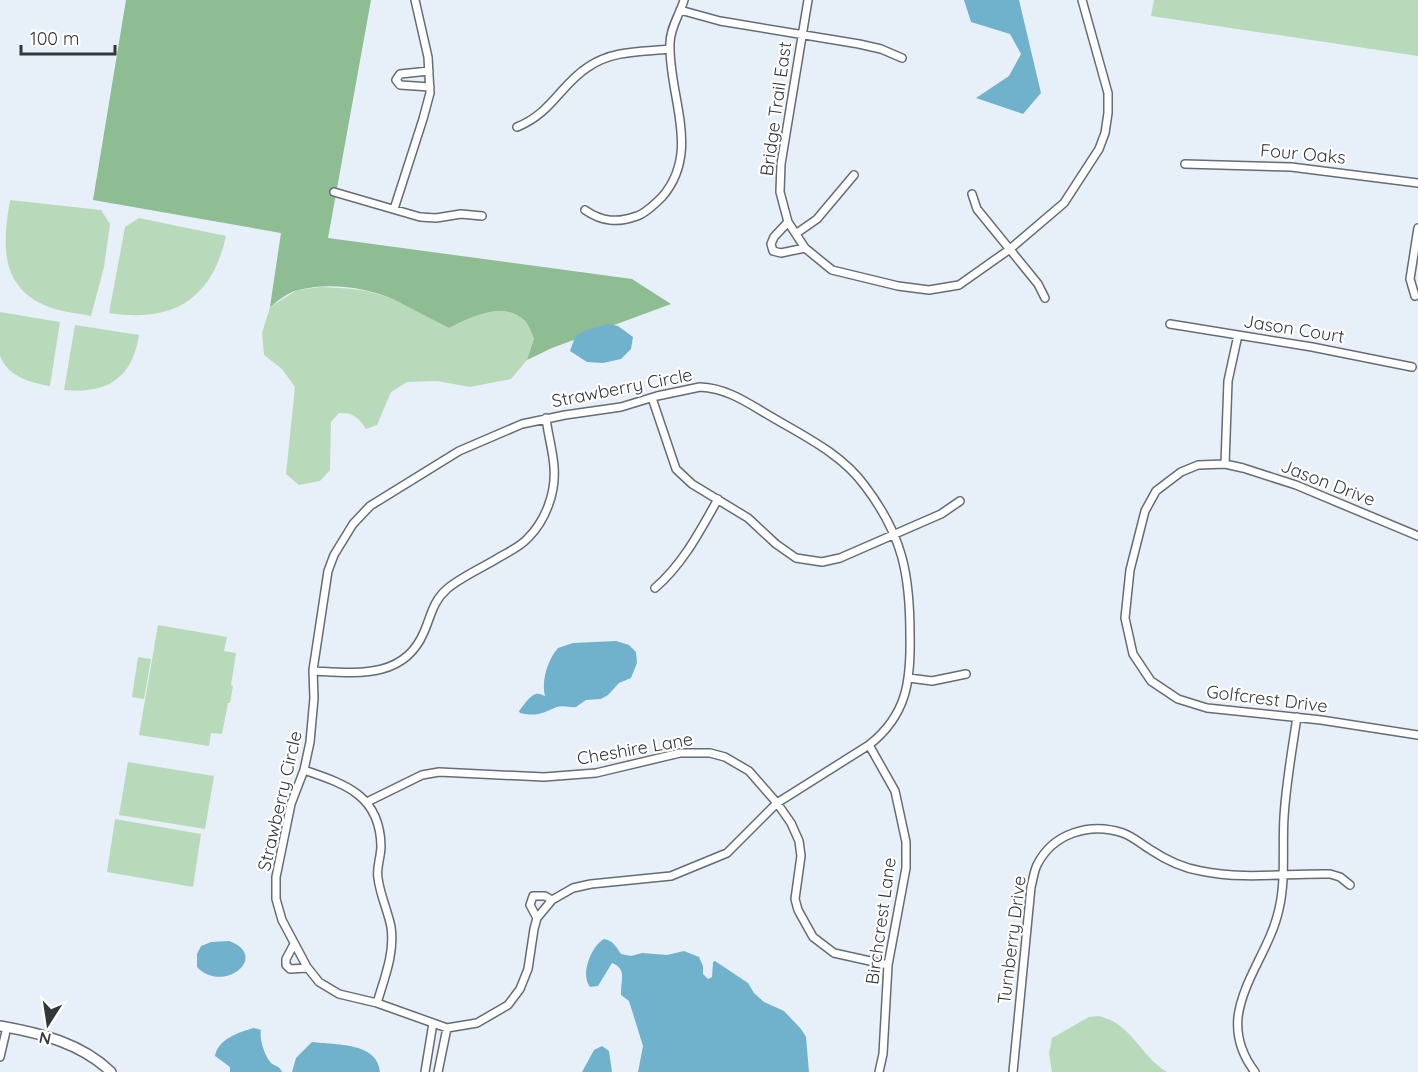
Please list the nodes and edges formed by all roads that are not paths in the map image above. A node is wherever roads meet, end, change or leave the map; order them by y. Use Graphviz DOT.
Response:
graph roads {
  1 [pos="414,0"];
  2 [pos="684,0"];
  3 [pos="808,0"];
  4 [pos="1082,0"];
  5 [pos="680,10"];
  6 [pos="802,36"];
  7 [pos="670,50"];
  8 [pos="902,58"];
  9 [pos="429,71"];
  10 [pos="430,87"];
  11 [pos="518,127"];
  12 [pos="1185,164"];
  13 [pos="854,175"];
  14 [pos="1418,183"];
  15 [pos="334,192"];
  16 [pos="972,194"];
  17 [pos="394,209"];
  18 [pos="585,210"];
  19 [pos="482,216"];
  20 [pos="788,222"];
  21 [pos="1418,228"];
  22 [pos="797,233"];
  23 [pos="805,248"];
  24 [pos="1010,249"];
  25 [pos="1415,296"];
  26 [pos="1045,298"];
  27 [pos="1170,324"];
  28 [pos="1238,335"];
  29 [pos="1412,367"];
  30 [pos="652,398"];
  31 [pos="546,418"];
  32 [pos="1225,464"];
  33 [pos="718,499"];
  34 [pos="960,501"];
  35 [pos="893,534"];
  36 [pos="1418,536"];
  37 [pos="1129,584"];
  38 [pos="655,588"];
  39 [pos="313,671"];
  40 [pos="966,674"];
  41 [pos="909,678"];
  42 [pos="1297,717"];
  43 [pos="1418,735"];
  44 [pos="869,745"];
  45 [pos="304,770"];
  46 [pos="367,801"];
  47 [pos="777,803"];
  48 [pos="1282,876"];
  49 [pos="1350,885"];
  50 [pos="552,900"];
  51 [pos="537,918"];
  52 [pos="294,944"];
  53 [pos="888,965"];
  54 [pos="307,968"];
  55 [pos="377,1003"];
  56 [pos="433,1023"];
  57 [pos="4,1027"];
  58 [pos="447,1028"];
  59 [pos="0,1057"];
  60 [pos="107,1071"];
  61 [pos="425,1072"];
  62 [pos="438,1072"];
  63 [pos="879,1072"];
  64 [pos="1013,1072"];
  65 [pos="1255,1072"];
  1 -- 9 [label="street"];
  2 -- 5 [label="street"];
  3 -- 6 [label="street, Bridge Trail East"];
  4 -- 24 [label="street, Bridge Trail East"];
  5 -- 6 [label="street"];
  5 -- 7 [label="street"];
  6 -- 8 [label="street"];
  6 -- 20 [label="street, Bridge Trail East"];
  7 -- 11 [label="street"];
  7 -- 18 [label="street"];
  9 -- 10 [label="street"];
  9 -- 10 [label="street"];
  10 -- 17 [label="street"];
  12 -- 14 [label="street, Four Oaks"];
  13 -- 22 [label="street"];
  15 -- 17 [label="street"];
  16 -- 24 [label="street"];
  17 -- 19 [label="street"];
  20 -- 22 [label="street, Bridge Trail East"];
  20 -- 23 [label="street"];
  21 -- 25 [label="street"];
  22 -- 23 [label="street, Bridge Trail East"];
  23 -- 24 [label="street, Bridge Trail East"];
  24 -- 26 [label="street"];
  27 -- 28 [label="street, Jason Court"];
  28 -- 29 [label="street, Jason Court"];
  28 -- 32 [label="street"];
  30 -- 31 [label="street, Strawberry Circle"];
  30 -- 33 [label="street"];
  30 -- 35 [label="street, Strawberry Circle"];
  31 -- 39 [label="street, Strawberry Circle"];
  31 -- 39 [label="street"];
  32 -- 36 [label="street, Jason Drive"];
  32 -- 37 [label="street, Jason Drive"];
  33 -- 35 [label="street"];
  33 -- 38 [label="street"];
  34 -- 35 [label="street"];
  35 -- 41 [label="street, Strawberry Circle"];
  37 -- 42 [label="street, Golfcrest Drive"];
  39 -- 45 [label="street, Strawberry Circle"];
  40 -- 41 [label="street"];
  41 -- 44 [label="street, Strawberry Circle"];
  42 -- 43 [label="street, Golfcrest Drive"];
  42 -- 48 [label="street"];
  44 -- 47 [label="street, Strawberry Circle"];
  44 -- 53 [label="street, Birchcrest Lane"];
  45 -- 46 [label="street"];
  45 -- 52 [label="street, Strawberry Circle"];
  46 -- 47 [label="street, Cheshire Lane"];
  46 -- 55 [label="street"];
  47 -- 50 [label="street, Strawberry Circle"];
  47 -- 53 [label="street, Cheshire Lane"];
  48 -- 49 [label="street, Turnberry Drive"];
  48 -- 64 [label="street, Turnberry Drive"];
  48 -- 65 [label="street"];
  50 -- 51 [label="street, Strawberry Circle"];
  50 -- 51 [label="street, Strawberry Circle"];
  51 -- 58 [label="street, Strawberry Circle"];
  52 -- 54 [label="street, Strawberry Circle"];
  52 -- 54 [label="street, Strawberry Circle"];
  53 -- 63 [label="street, Birchcrest Lane"];
  54 -- 55 [label="street, Strawberry Circle"];
  55 -- 56 [label="street, Strawberry Circle"];
  56 -- 58 [label="street, Strawberry Circle"];
  56 -- 61 [label="street"];
  57 -- 59 [label="street"];
  57 -- 60 [label="main road"];
  58 -- 62 [label="street"];
}
